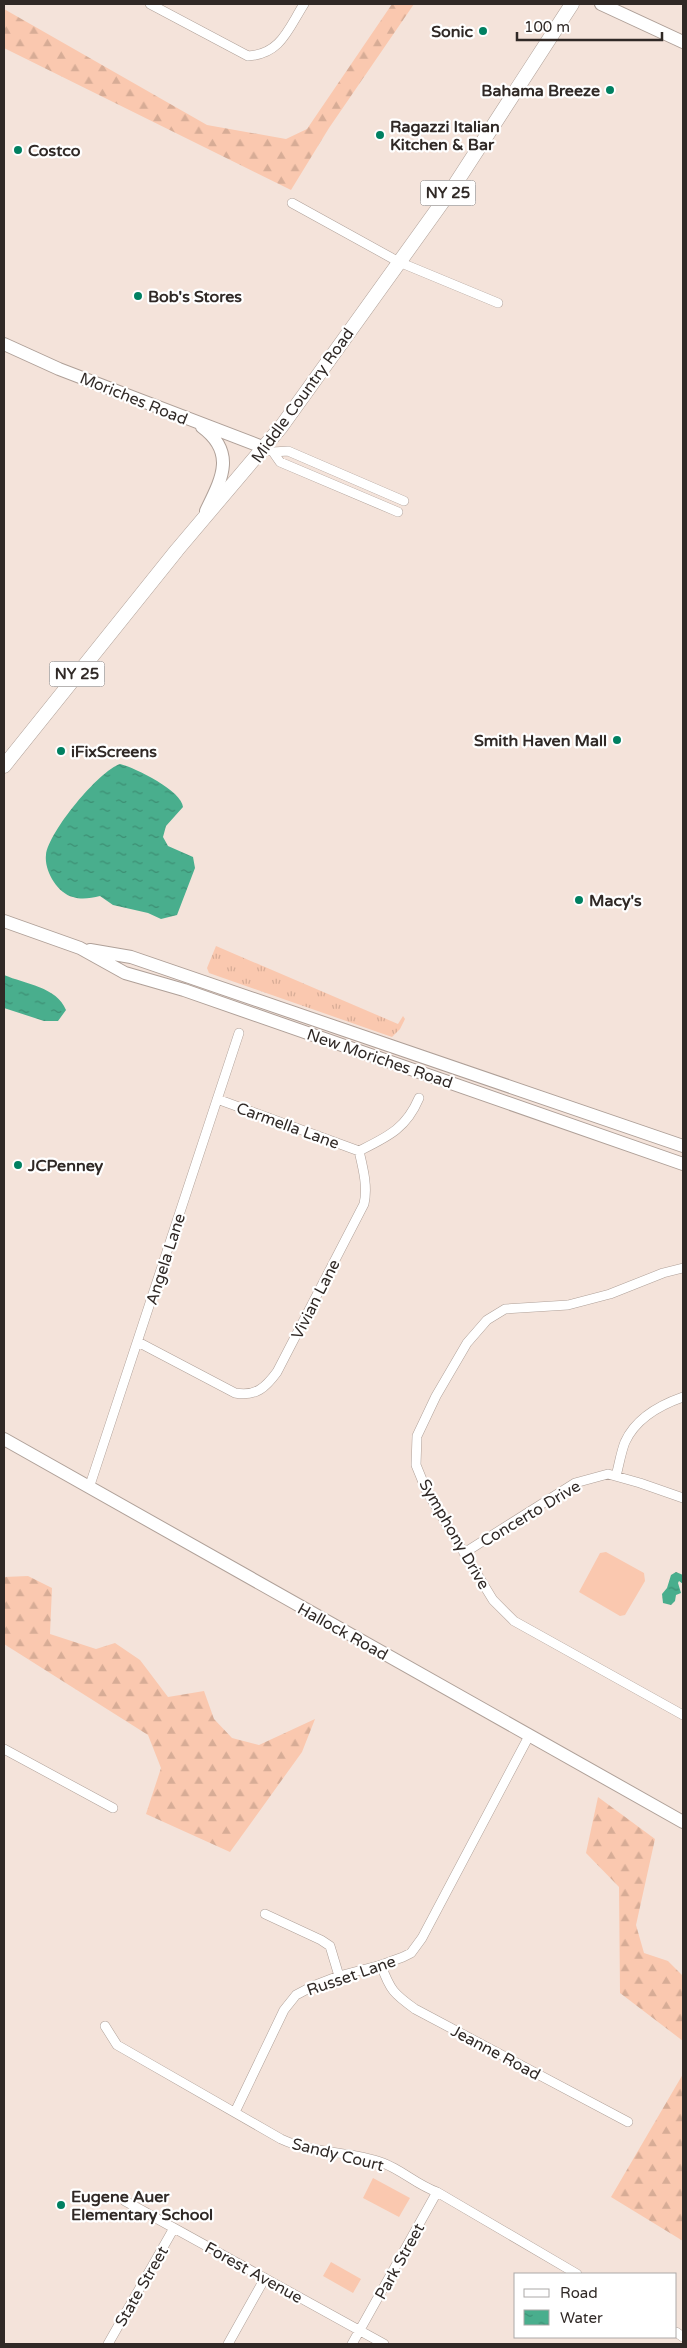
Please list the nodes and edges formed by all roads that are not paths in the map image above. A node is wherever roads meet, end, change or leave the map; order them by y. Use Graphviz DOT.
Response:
graph roads {
  1 [pos="150,4"];
  2 [pos="304,4"];
  3 [pos="572,4"];
  4 [pos="602,4"];
  5 [pos="683,42"];
  6 [pos="292,203"];
  7 [pos="399,262"];
  8 [pos="498,304"];
  9 [pos="4,344"];
  10 [pos="196,423"];
  11 [pos="269,450"];
  12 [pos="404,501"];
  13 [pos="398,512"];
  14 [pos="198,527"];
  15 [pos="4,766"];
  16 [pos="4,921"];
  17 [pos="80,948"];
  18 [pos="239,1033"];
  19 [pos="419,1098"];
  20 [pos="217,1099"];
  21 [pos="683,1146"];
  22 [pos="359,1151"];
  23 [pos="683,1164"];
  24 [pos="683,1268"];
  25 [pos="138,1342"];
  26 [pos="683,1397"];
  27 [pos="4,1439"];
  28 [pos="616,1476"];
  29 [pos="90,1485"];
  30 [pos="683,1498"];
  31 [pos="464,1553"];
  32 [pos="683,1715"];
  33 [pos="529,1736"];
  34 [pos="4,1749"];
  35 [pos="113,1808"];
  36 [pos="683,1822"];
  37 [pos="265,1914"];
  38 [pos="381,1965"];
  39 [pos="339,1976"];
  40 [pos="105,2026"];
  41 [pos="235,2112"];
  42 [pos="628,2122"];
  43 [pos="438,2192"];
  44 [pos="125,2201"];
  45 [pos="174,2228"];
  46 [pos="575,2273"];
  47 [pos="265,2278"];
  48 [pos="360,2330"];
  49 [pos="108,2344"];
  50 [pos="228,2344"];
  51 [pos="352,2344"];
  52 [pos="384,2344"];
  1 -- 2 [label="street"];
  3 -- 7 [label="main road, Middle Country Road / NY 25"];
  4 -- 5 [label="main road"];
  6 -- 7 [label="street"];
  7 -- 8 [label="street"];
  7 -- 11 [label="main road, Middle Country Road / NY 25"];
  9 -- 10 [label="main road, Moriches Road"];
  10 -- 11 [label="main road, Moriches Road"];
  10 -- 14 [label="main road"];
  11 -- 12 [label="street"];
  11 -- 13 [label="street"];
  11 -- 14 [label="main road, Middle Country Road / NY 25"];
  14 -- 15 [label="main road, Middle Country Road / NY 25"];
  16 -- 17 [label="main road, New Moriches Road"];
  17 -- 21 [label="main road, New Moriches Road"];
  17 -- 23 [label="main road, New Moriches Road"];
  18 -- 20 [label="street, Angela Lane"];
  19 -- 22 [label="street"];
  20 -- 22 [label="street, Carmella Lane"];
  20 -- 25 [label="street, Angela Lane"];
  22 -- 25 [label="street, Vivian Lane"];
  24 -- 31 [label="street, Symphony Drive"];
  25 -- 29 [label="street, Angela Lane"];
  26 -- 28 [label="street"];
  27 -- 29 [label="main road, Hallock Road"];
  28 -- 30 [label="street, Concerto Drive"];
  28 -- 31 [label="street, Concerto Drive"];
  29 -- 33 [label="main road, Hallock Road"];
  31 -- 32 [label="street, Symphony Drive"];
  33 -- 36 [label="main road, Hallock Road"];
  33 -- 38 [label="street, Russet Lane"];
  34 -- 35 [label="street"];
  37 -- 39 [label="street"];
  38 -- 39 [label="street, Russet Lane"];
  38 -- 42 [label="street, Jeanne Road"];
  39 -- 41 [label="street, Russet Lane"];
  40 -- 41 [label="street, Sandy Court"];
  41 -- 43 [label="street, Sandy Court"];
  43 -- 46 [label="street, Sandy Court"];
  43 -- 48 [label="street, Park Street"];
  44 -- 45 [label="street, Forest Avenue"];
  45 -- 47 [label="street, Forest Avenue"];
  45 -- 49 [label="street, State Street"];
  47 -- 48 [label="street, Forest Avenue"];
  47 -- 50 [label="street"];
  48 -- 51 [label="street, Park Street"];
  48 -- 52 [label="street, Forest Avenue"];
}
